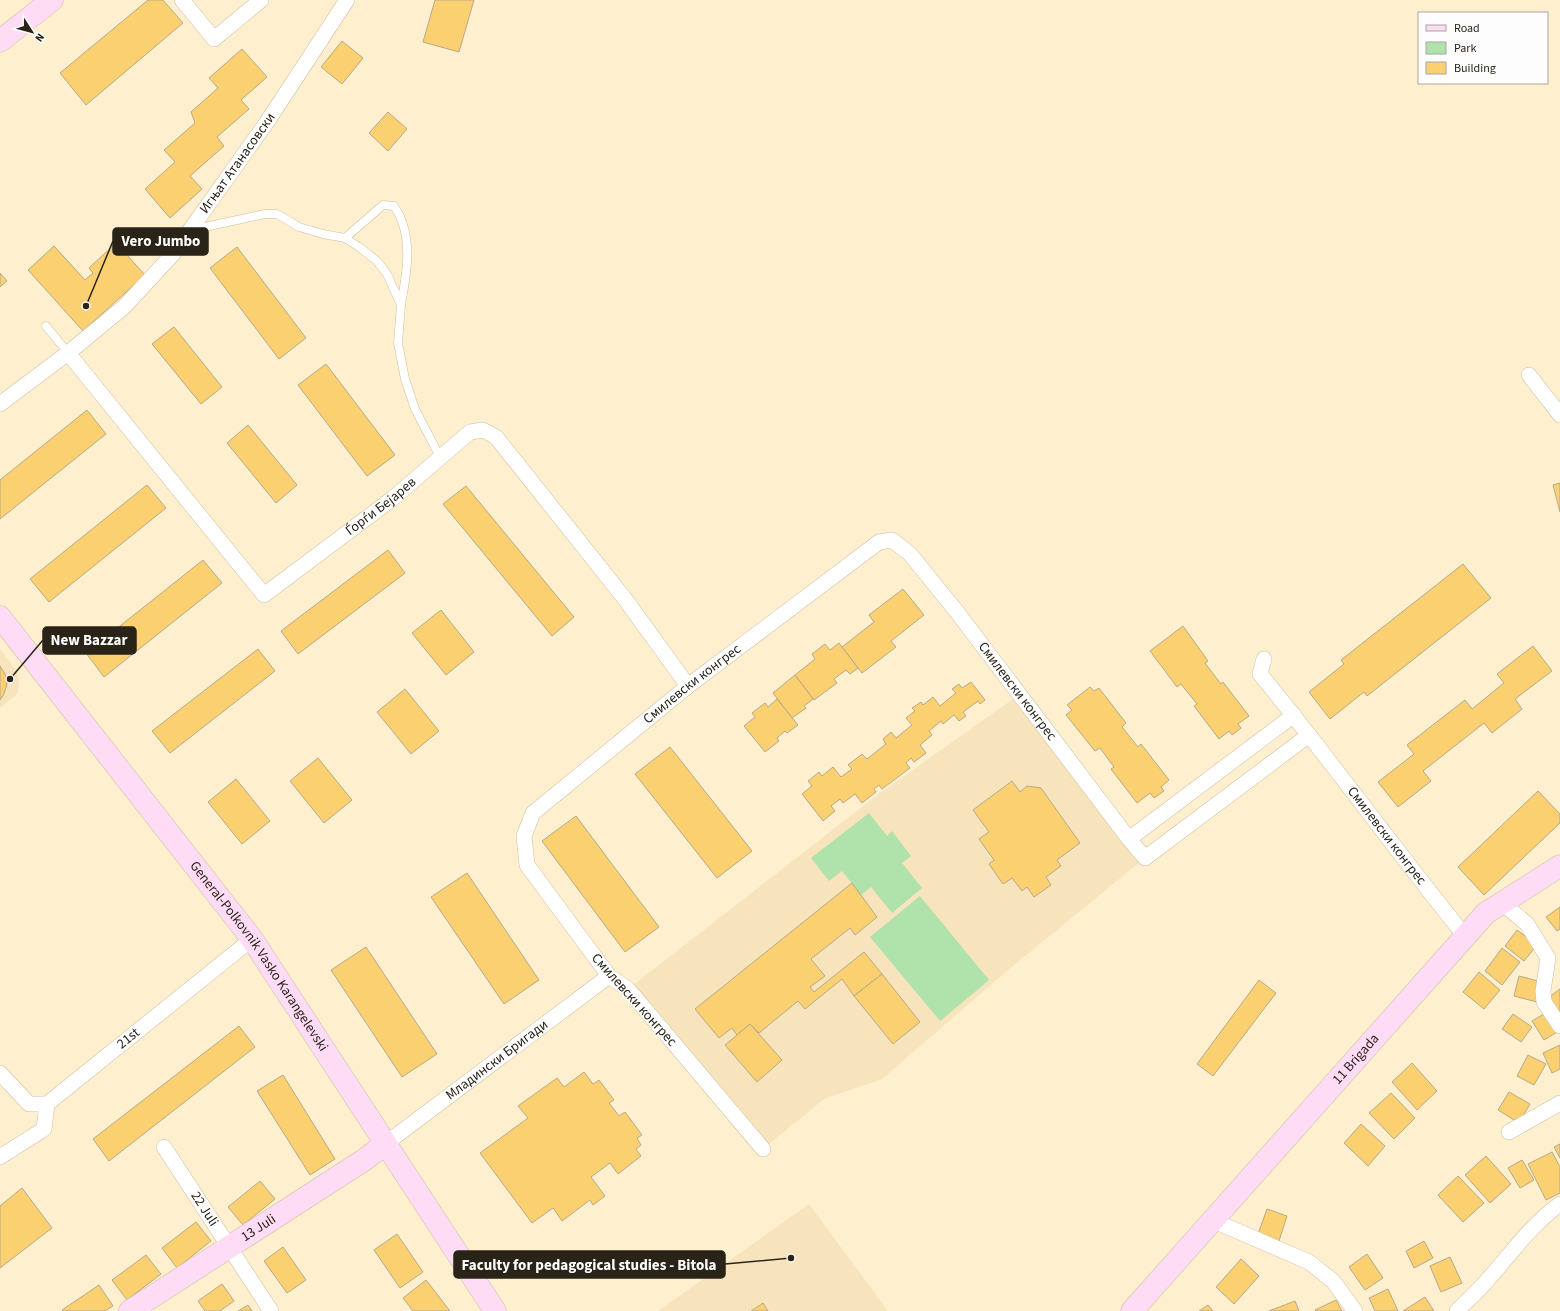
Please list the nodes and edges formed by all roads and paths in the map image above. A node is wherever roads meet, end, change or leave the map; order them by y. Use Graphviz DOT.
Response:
graph roads {
  1 [pos="52,0"];
  2 [pos="182,0"];
  3 [pos="261,0"];
  4 [pos="347,0"];
  5 [pos="0,41"];
  6 [pos="190,230"];
  7 [pos="345,238"];
  8 [pos="401,305"];
  9 [pos="46,326"];
  10 [pos="68,353"];
  11 [pos="1529,375"];
  12 [pos="0,404"];
  13 [pos="1558,405"];
  14 [pos="440,457"];
  15 [pos="0,617"];
  16 [pos="1264,659"];
  17 [pos="688,686"];
  18 [pos="1294,715"];
  19 [pos="1309,735"];
  20 [pos="1129,839"];
  21 [pos="1560,866"];
  22 [pos="1502,903"];
  23 [pos="1465,936"];
  24 [pos="252,939"];
  25 [pos="609,976"];
  26 [pos="1560,1026"];
  27 [pos="2,1078"];
  28 [pos="47,1104"];
  29 [pos="1560,1104"];
  30 [pos="1509,1132"];
  31 [pos="385,1144"];
  32 [pos="164,1147"];
  33 [pos="763,1149"];
  34 [pos="0,1157"];
  35 [pos="1560,1204"];
  36 [pos="1212,1220"];
  37 [pos="230,1246"];
  38 [pos="130,1311"];
  39 [pos="271,1311"];
  40 [pos="495,1311"];
  41 [pos="1132,1311"];
  42 [pos="1355,1311"];
  43 [pos="1457,1311"];
  1 -- 5 [label="street"];
  2 -- 3 [label="street"];
  4 -- 6 [label="street, Игњат Атанасовски"];
  6 -- 7 [label="lane"];
  6 -- 10 [label="street, Игњат Атанасовски"];
  7 -- 8 [label="lane"];
  7 -- 8 [label="lane"];
  8 -- 14 [label="lane"];
  9 -- 10 [label="lane"];
  10 -- 12 [label="street, Игњат Атанасовски"];
  10 -- 14 [label="street, Ѓорѓи Бејарев"];
  11 -- 13 [label="street"];
  14 -- 17 [label="street, Ѓорѓи Бејарев"];
  15 -- 24 [label="street, General-Polkovnik Vasko Karangelevski"];
  16 -- 18 [label="street, Смилевски конгрес"];
  17 -- 20 [label="street, Смилевски конгрес"];
  17 -- 25 [label="street, Смилевски конгрес"];
  18 -- 19 [label="street, Смилевски конгрес"];
  18 -- 20 [label="street"];
  19 -- 20 [label="street, Смилевски конгрес"];
  19 -- 23 [label="street, Смилевски конгрес"];
  21 -- 22 [label="street, 11 Brigada"];
  22 -- 23 [label="street, 11 Brigada"];
  22 -- 26 [label="street"];
  23 -- 36 [label="street, 11 Brigada"];
  24 -- 28 [label="street, 21st"];
  24 -- 31 [label="street, General-Polkovnik Vasko Karangelevski"];
  25 -- 31 [label="street, Младински Бригади"];
  25 -- 33 [label="street, Смилевски конгрес"];
  27 -- 28 [label="street"];
  28 -- 34 [label="street"];
  29 -- 30 [label="street"];
  31 -- 37 [label="street, 13 Juli"];
  31 -- 40 [label="street, General-Polkovnik Vasko Karangelevski"];
  32 -- 37 [label="street, 22 Juli"];
  35 -- 43 [label="street"];
  36 -- 41 [label="street, 11 Brigada"];
  36 -- 42 [label="street"];
  37 -- 38 [label="street, 13 Juli"];
  37 -- 39 [label="street, 22 Juli"];
}
